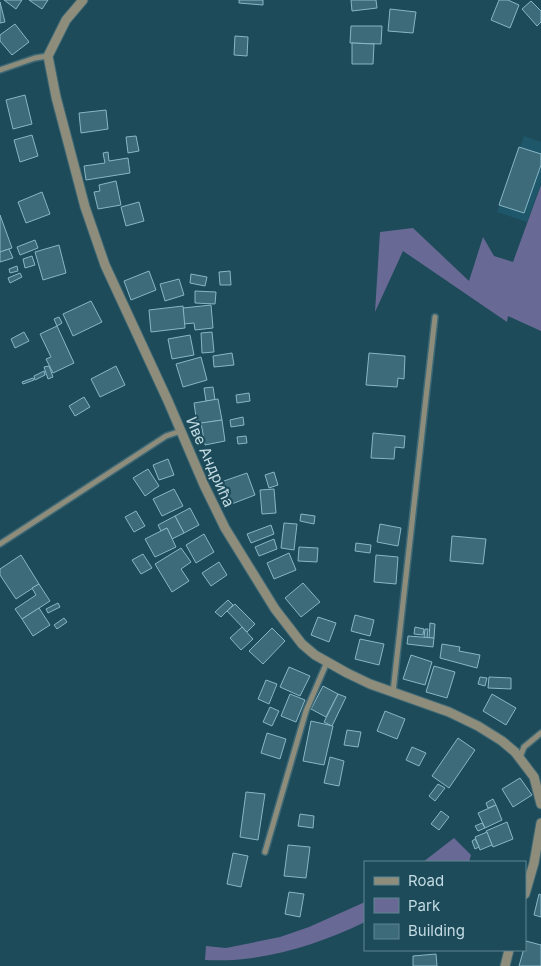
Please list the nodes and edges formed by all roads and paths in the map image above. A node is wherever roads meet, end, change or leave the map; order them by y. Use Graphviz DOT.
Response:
graph roads {
  1 [pos="84,0"];
  2 [pos="48,56"];
  3 [pos="0,70"];
  4 [pos="435,316"];
  5 [pos="181,431"];
  6 [pos="0,544"];
  7 [pos="327,662"];
  8 [pos="393,692"];
  9 [pos="541,733"];
  10 [pos="520,757"];
  11 [pos="541,804"];
  12 [pos="541,824"];
  13 [pos="266,852"];
  14 [pos="526,891"];
  15 [pos="509,951"];
  16 [pos="505,966"];
  1 -- 2 [label="street"];
  2 -- 3 [label="street"];
  2 -- 5 [label="street, Иве Андрића"];
  4 -- 8 [label="street"];
  5 -- 6 [label="street"];
  5 -- 7 [label="street, Иве Андрића"];
  7 -- 8 [label="street, Иве Андрића"];
  7 -- 13 [label="street"];
  8 -- 10 [label="street, Иве Андрића"];
  9 -- 10 [label="street"];
  10 -- 11 [label="street, Иве Андрића"];
  12 -- 14 [label="street"];
  15 -- 16 [label="street"];
}
